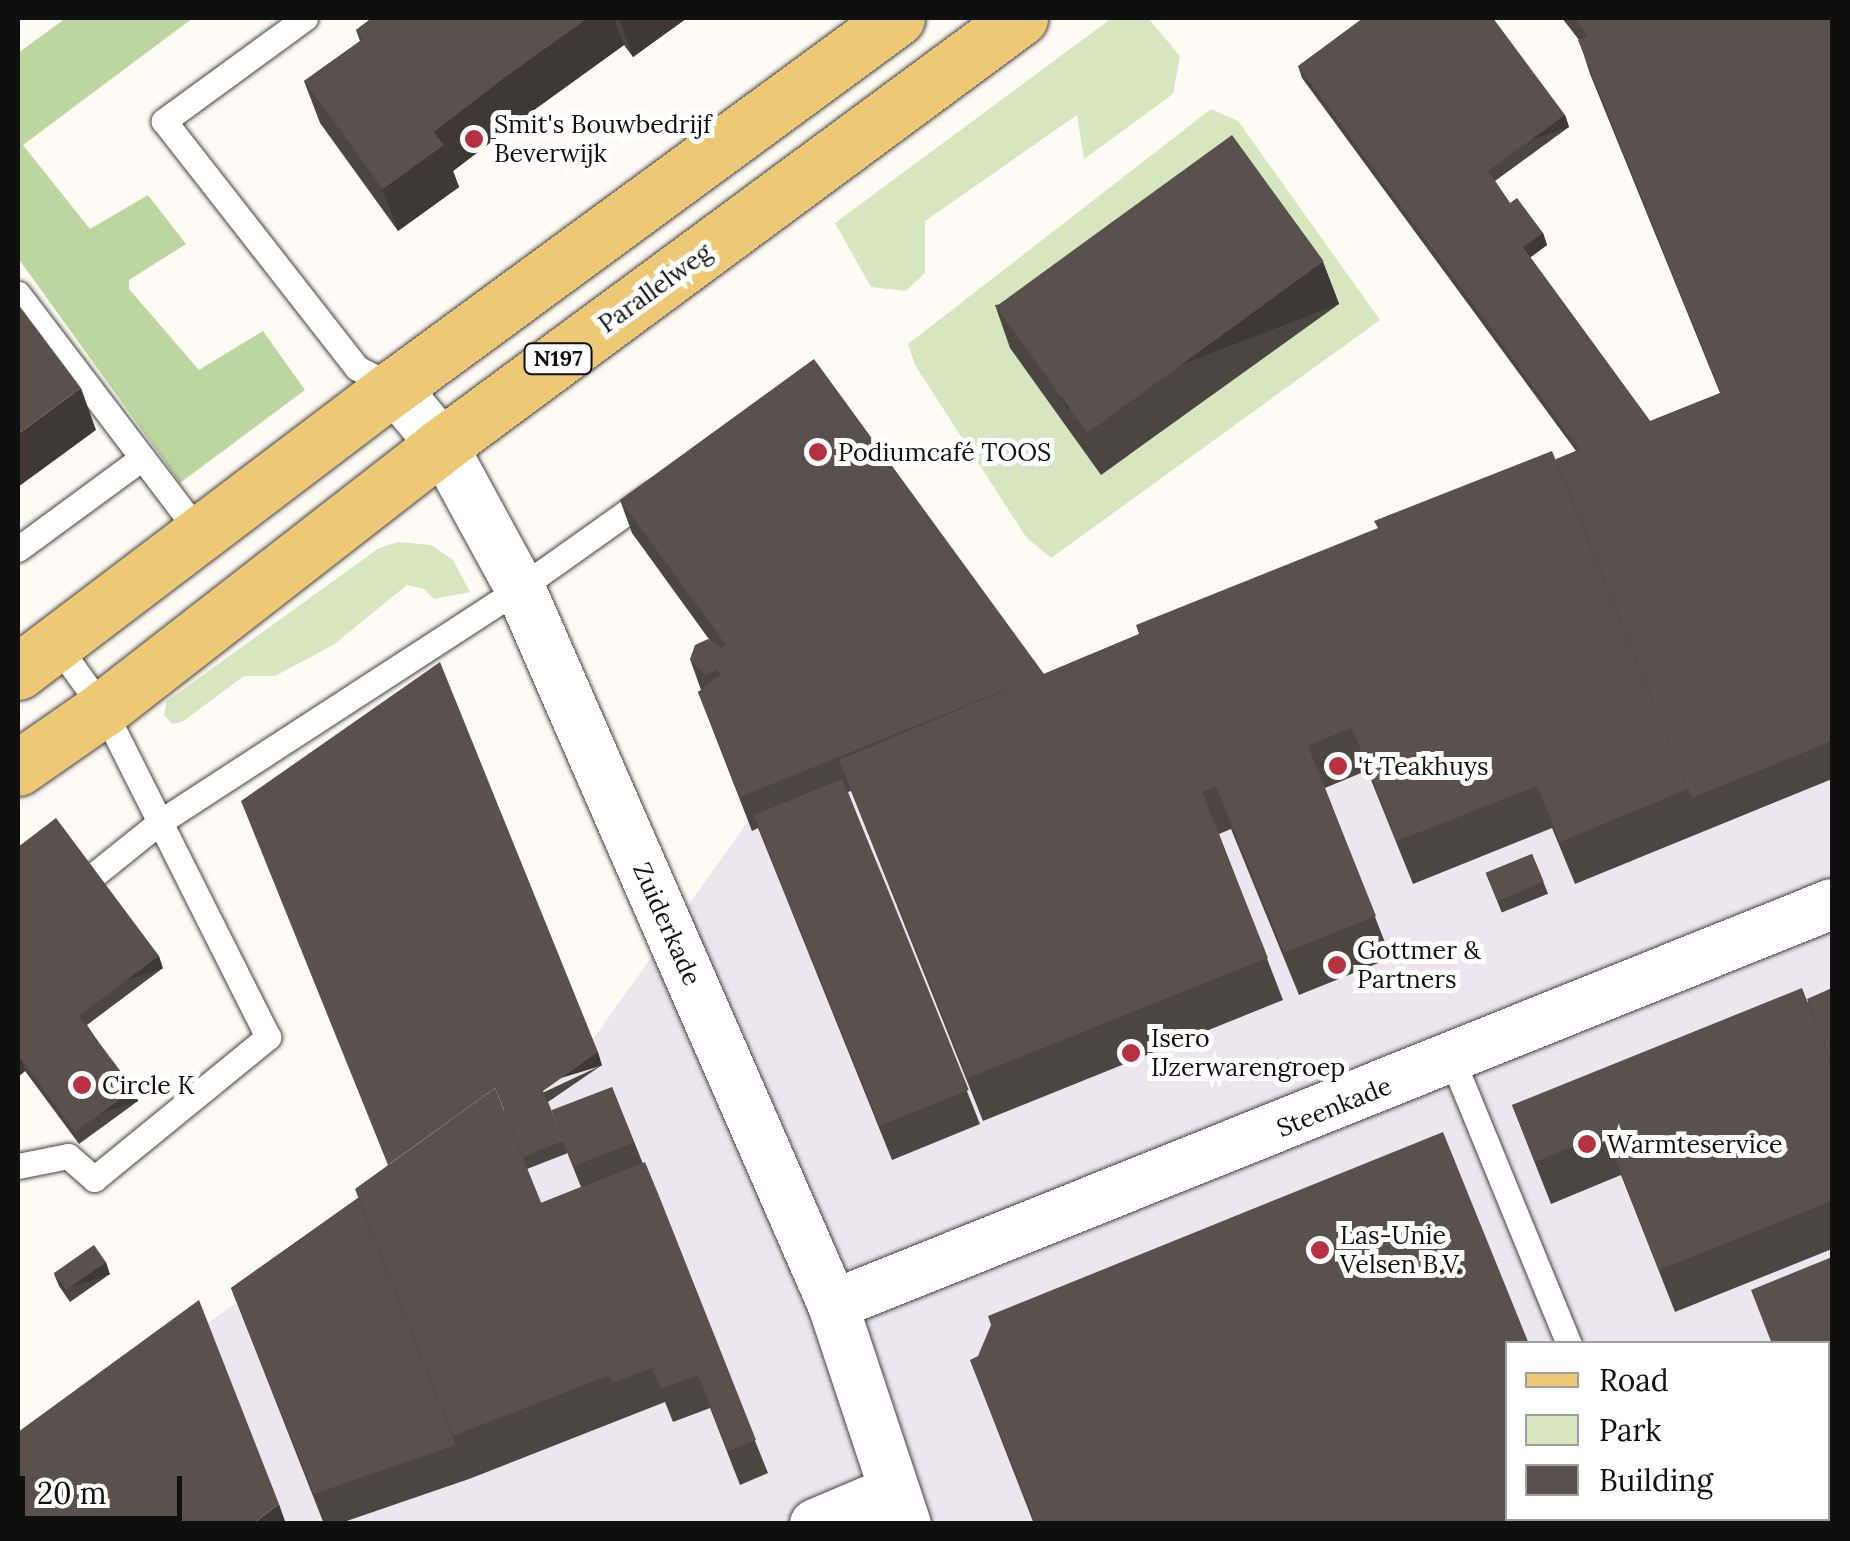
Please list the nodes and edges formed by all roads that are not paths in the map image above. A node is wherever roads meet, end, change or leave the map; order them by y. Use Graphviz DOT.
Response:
graph roads {
  1 [pos="305,18"];
  2 [pos="897,18"];
  3 [pos="1020,18"];
  4 [pos="18,294"];
  5 [pos="376,378"];
  6 [pos="442,445"];
  7 [pos="142,458"];
  8 [pos="665,485"];
  9 [pos="200,535"];
  10 [pos="18,550"];
  11 [pos="520,588"];
  12 [pos="37,658"];
  13 [pos="103,709"];
  14 [pos="18,768"];
  15 [pos="160,822"];
  16 [pos="1832,904"];
  17 [pos="18,936"];
  18 [pos="1452,1059"];
  19 [pos="18,1166"];
  20 [pos="833,1304"];
  21 [pos="1568,1341"];
  22 [pos="900,1508"];
  23 [pos="815,1524"];
  1 -- 5 [label="lane"];
  2 -- 5 [label="main road"];
  3 -- 6 [label="main road, Parallelweg / N197"];
  4 -- 7 [label="lane"];
  5 -- 6 [label="street, Zuiderkade"];
  5 -- 9 [label="main road"];
  6 -- 11 [label="street, Zuiderkade"];
  6 -- 13 [label="main road, Parallelweg / N197"];
  7 -- 9 [label="lane"];
  7 -- 10 [label="lane"];
  8 -- 11 [label="lane"];
  9 -- 12 [label="main road"];
  11 -- 15 [label="lane"];
  11 -- 20 [label="street, Zuiderkade"];
  12 -- 13 [label="lane"];
  13 -- 14 [label="main road, Parallelweg / N197"];
  13 -- 15 [label="lane"];
  15 -- 17 [label="lane"];
  15 -- 19 [label="lane"];
  16 -- 18 [label="street, Steenkade"];
  18 -- 20 [label="street, Steenkade"];
  18 -- 21 [label="lane"];
  20 -- 22 [label="street, Zuiderkade"];
  22 -- 23 [label="street"];
}
